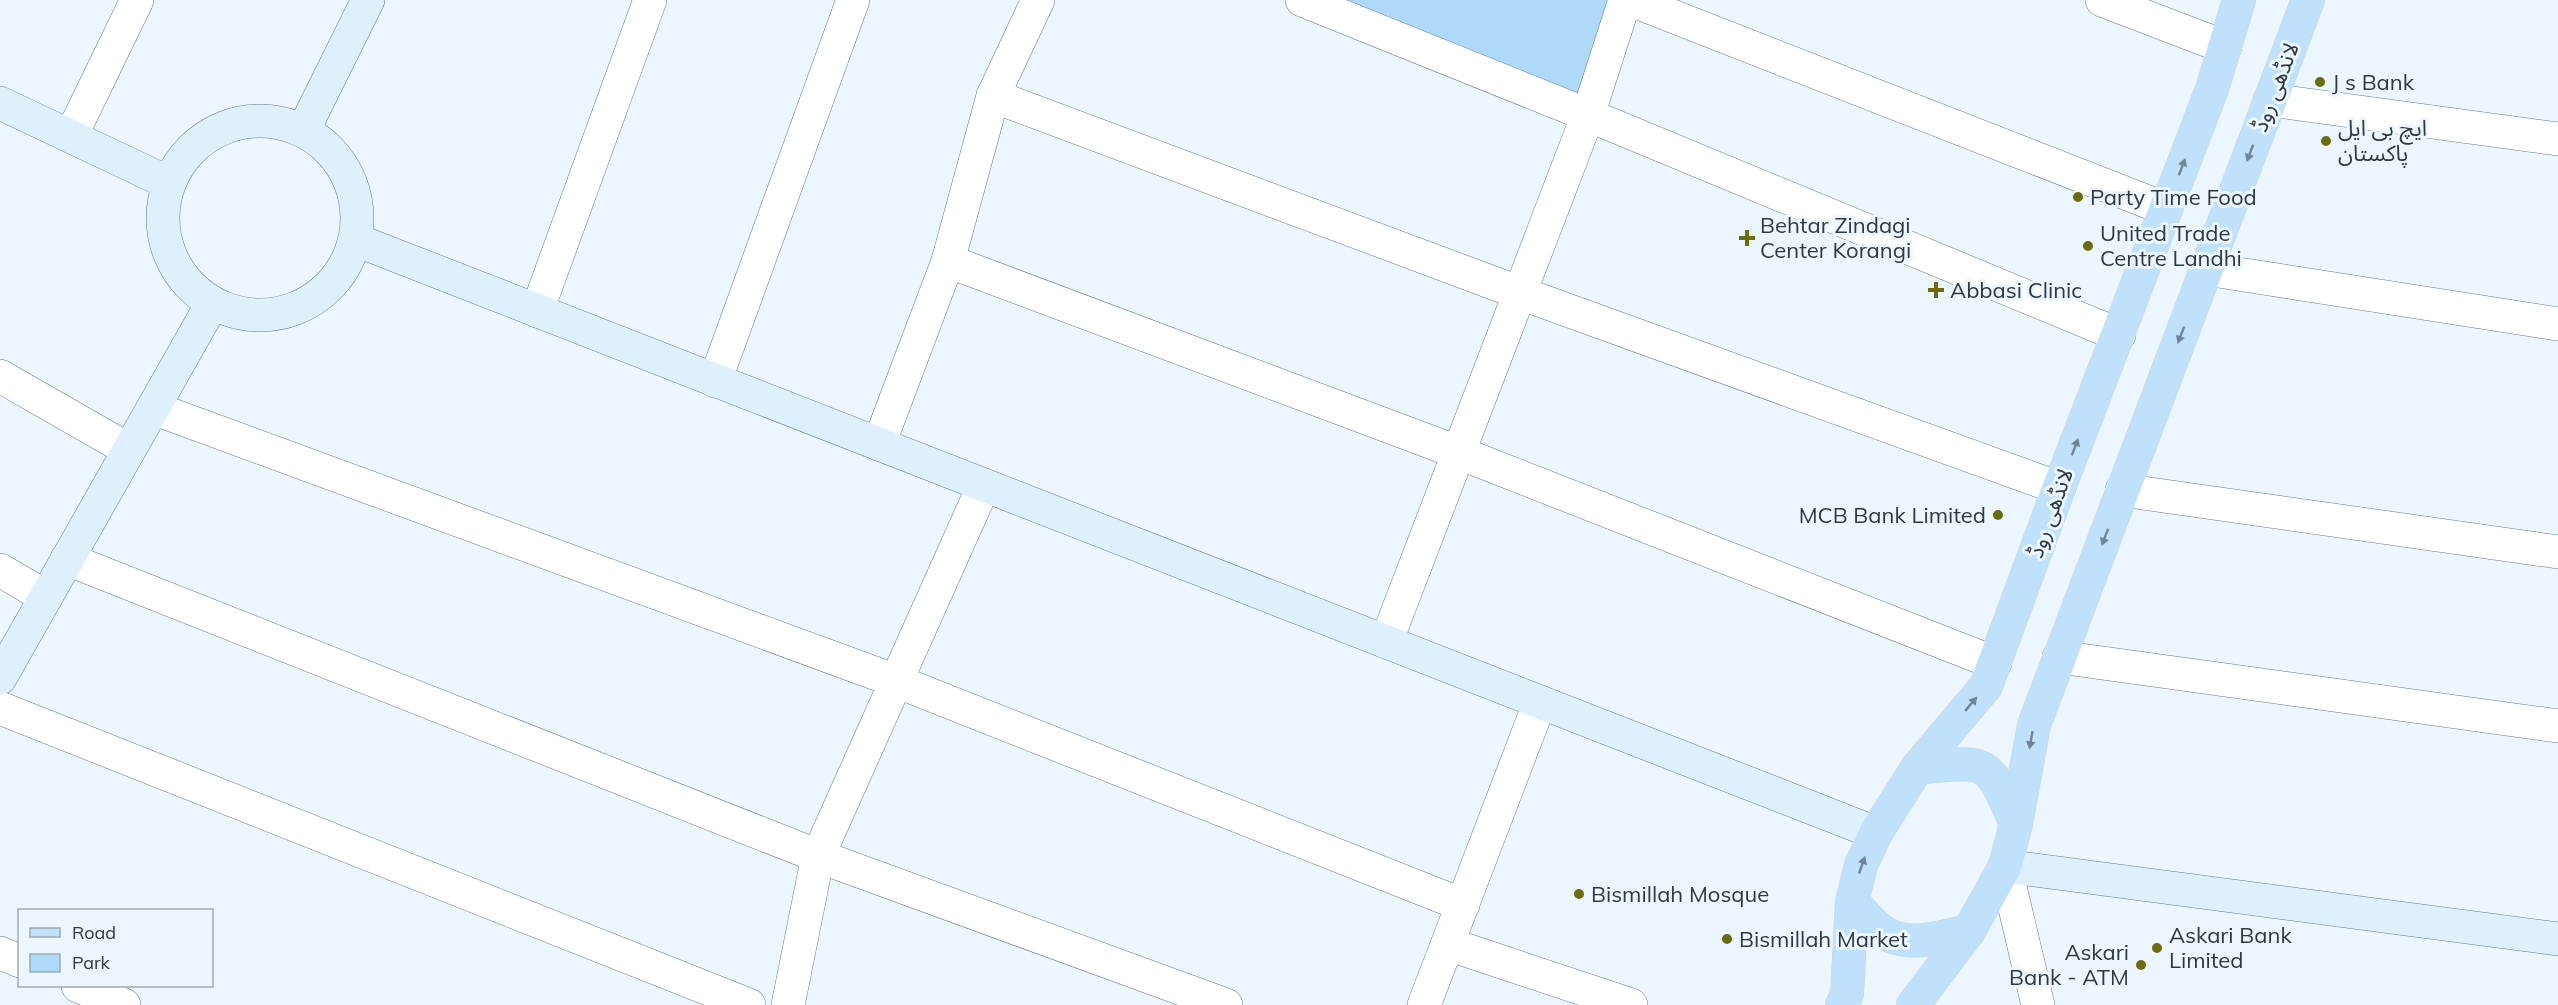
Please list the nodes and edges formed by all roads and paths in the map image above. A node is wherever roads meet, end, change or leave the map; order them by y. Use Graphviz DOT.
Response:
graph roads {
  1 [pos="137,0"];
  2 [pos="368,0"];
  3 [pos="650,0"];
  4 [pos="853,0"];
  5 [pos="1038,0"];
  6 [pos="1302,0"];
  7 [pos="1625,0"];
  8 [pos="1631,0"];
  9 [pos="2102,0"];
  10 [pos="2239,0"];
  11 [pos="2308,0"];
  12 [pos="2225,47"];
  13 [pos="993,96"];
  14 [pos="2270,100"];
  15 [pos="0,103"];
  16 [pos="1588,115"];
  17 [pos="304,129"];
  18 [pos="70,136"];
  19 [pos="2558,139"];
  20 [pos="169,183"];
  21 [pos="2166,209"];
  22 [pos="356,240"];
  23 [pos="948,261"];
  24 [pos="2206,269"];
  25 [pos="1520,293"];
  26 [pos="212,304"];
  27 [pos="537,311"];
  28 [pos="2558,324"];
  29 [pos="2119,335"];
  30 [pos="0,376"];
  31 [pos="715,381"];
  32 [pos="153,408"];
  33 [pos="879,444"];
  34 [pos="129,450"];
  35 [pos="1457,452"];
  36 [pos="984,485"];
  37 [pos="2059,488"];
  38 [pos="2122,490"];
  39 [pos="2558,552"];
  40 [pos="67,559"];
  41 [pos="0,570"];
  42 [pos="46,597"];
  43 [pos="1386,642"];
  44 [pos="2060,657"];
  45 [pos="1995,663"];
  46 [pos="0,678"];
  47 [pos="896,681"];
  48 [pos="1540,702"];
  49 [pos="0,708"];
  50 [pos="2558,726"];
  51 [pos="1917,768"];
  52 [pos="2016,824"];
  53 [pos="1876,833"];
  54 [pos="818,856"];
  55 [pos="2005,866"];
  56 [pos="1852,902"];
  57 [pos="1463,905"];
  58 [pos="1969,931"];
  59 [pos="2558,939"];
  60 [pos="1448,944"];
  61 [pos="0,953"];
  62 [pos="18,960"];
  63 [pos="80,987"];
  64 [pos="124,1005"];
  65 [pos="749,1005"];
  66 [pos="788,1005"];
  67 [pos="1226,1005"];
  68 [pos="1424,1005"];
  69 [pos="1631,1005"];
  70 [pos="1842,1005"];
  71 [pos="1913,1005"];
  72 [pos="2038,1005"];
  1 -- 18 [label="street"];
  2 -- 17 [label="street"];
  3 -- 27 [label="street"];
  4 -- 31 [label="street"];
  5 -- 13 [label="street"];
  6 -- 16 [label="street"];
  7 -- 16 [label="street"];
  8 -- 21 [label="street"];
  9 -- 12 [label="street"];
  10 -- 12 [label="main road, لانڈھی روڈ"];
  11 -- 14 [label="main road, لانڈھی روڈ"];
  21 -- 12 [label="main road, لانڈھی روڈ, one-way"];
  13 -- 23 [label="street"];
  13 -- 25 [label="street"];
  14 -- 19 [label="street"];
  14 -- 24 [label="main road, لانڈھی روڈ, one-way"];
  15 -- 18 [label="street"];
  16 -- 25 [label="street"];
  16 -- 29 [label="street"];
  17 -- 20 [label="street"];
  17 -- 22 [label="street"];
  18 -- 20 [label="street"];
  20 -- 26 [label="street"];
  21 -- 29 [label="main road, لانڈھی روڈ"];
  22 -- 26 [label="street"];
  22 -- 27 [label="street"];
  23 -- 33 [label="street"];
  23 -- 35 [label="street"];
  24 -- 28 [label="street"];
  24 -- 38 [label="main road, لانڈھی روڈ, one-way"];
  25 -- 35 [label="street"];
  25 -- 37 [label="street"];
  26 -- 32 [label="street"];
  27 -- 31 [label="street"];
  37 -- 29 [label="main road, لانڈھی روڈ, one-way"];
  30 -- 34 [label="street"];
  31 -- 33 [label="street"];
  32 -- 34 [label="street"];
  32 -- 47 [label="street"];
  33 -- 36 [label="street"];
  34 -- 40 [label="street"];
  35 -- 43 [label="street"];
  35 -- 45 [label="street"];
  36 -- 43 [label="street"];
  36 -- 47 [label="street"];
  37 -- 45 [label="main road, لانڈھی روڈ"];
  38 -- 39 [label="street"];
  38 -- 44 [label="main road, لانڈھی روڈ, one-way"];
  40 -- 42 [label="street"];
  40 -- 54 [label="street"];
  41 -- 42 [label="street"];
  42 -- 46 [label="street"];
  43 -- 48 [label="street"];
  44 -- 50 [label="street"];
  44 -- 52 [label="main road, لانڈھی روڈ, one-way"];
  51 -- 45 [label="main road, لانڈھی روڈ, one-way"];
  47 -- 54 [label="street"];
  47 -- 57 [label="street"];
  48 -- 53 [label="street"];
  48 -- 57 [label="street"];
  49 -- 65 [label="street"];
  51 -- 52 [label="main road"];
  51 -- 53 [label="main road, لانڈھی روڈ"];
  52 -- 55 [label="main road, لانڈھی روڈ"];
  56 -- 53 [label="main road, لانڈھی روڈ, one-way"];
  54 -- 66 [label="street"];
  54 -- 67 [label="street"];
  55 -- 58 [label="main road, لانڈھی روڈ"];
  55 -- 59 [label="street"];
  55 -- 72 [label="street"];
  56 -- 58 [label="main road"];
  56 -- 70 [label="main road, لانڈھی روڈ"];
  57 -- 60 [label="street"];
  58 -- 71 [label="main road, لانڈھی روڈ"];
  60 -- 68 [label="street"];
  60 -- 69 [label="street"];
  61 -- 62 [label="street"];
  63 -- 64 [label="street"];
}
